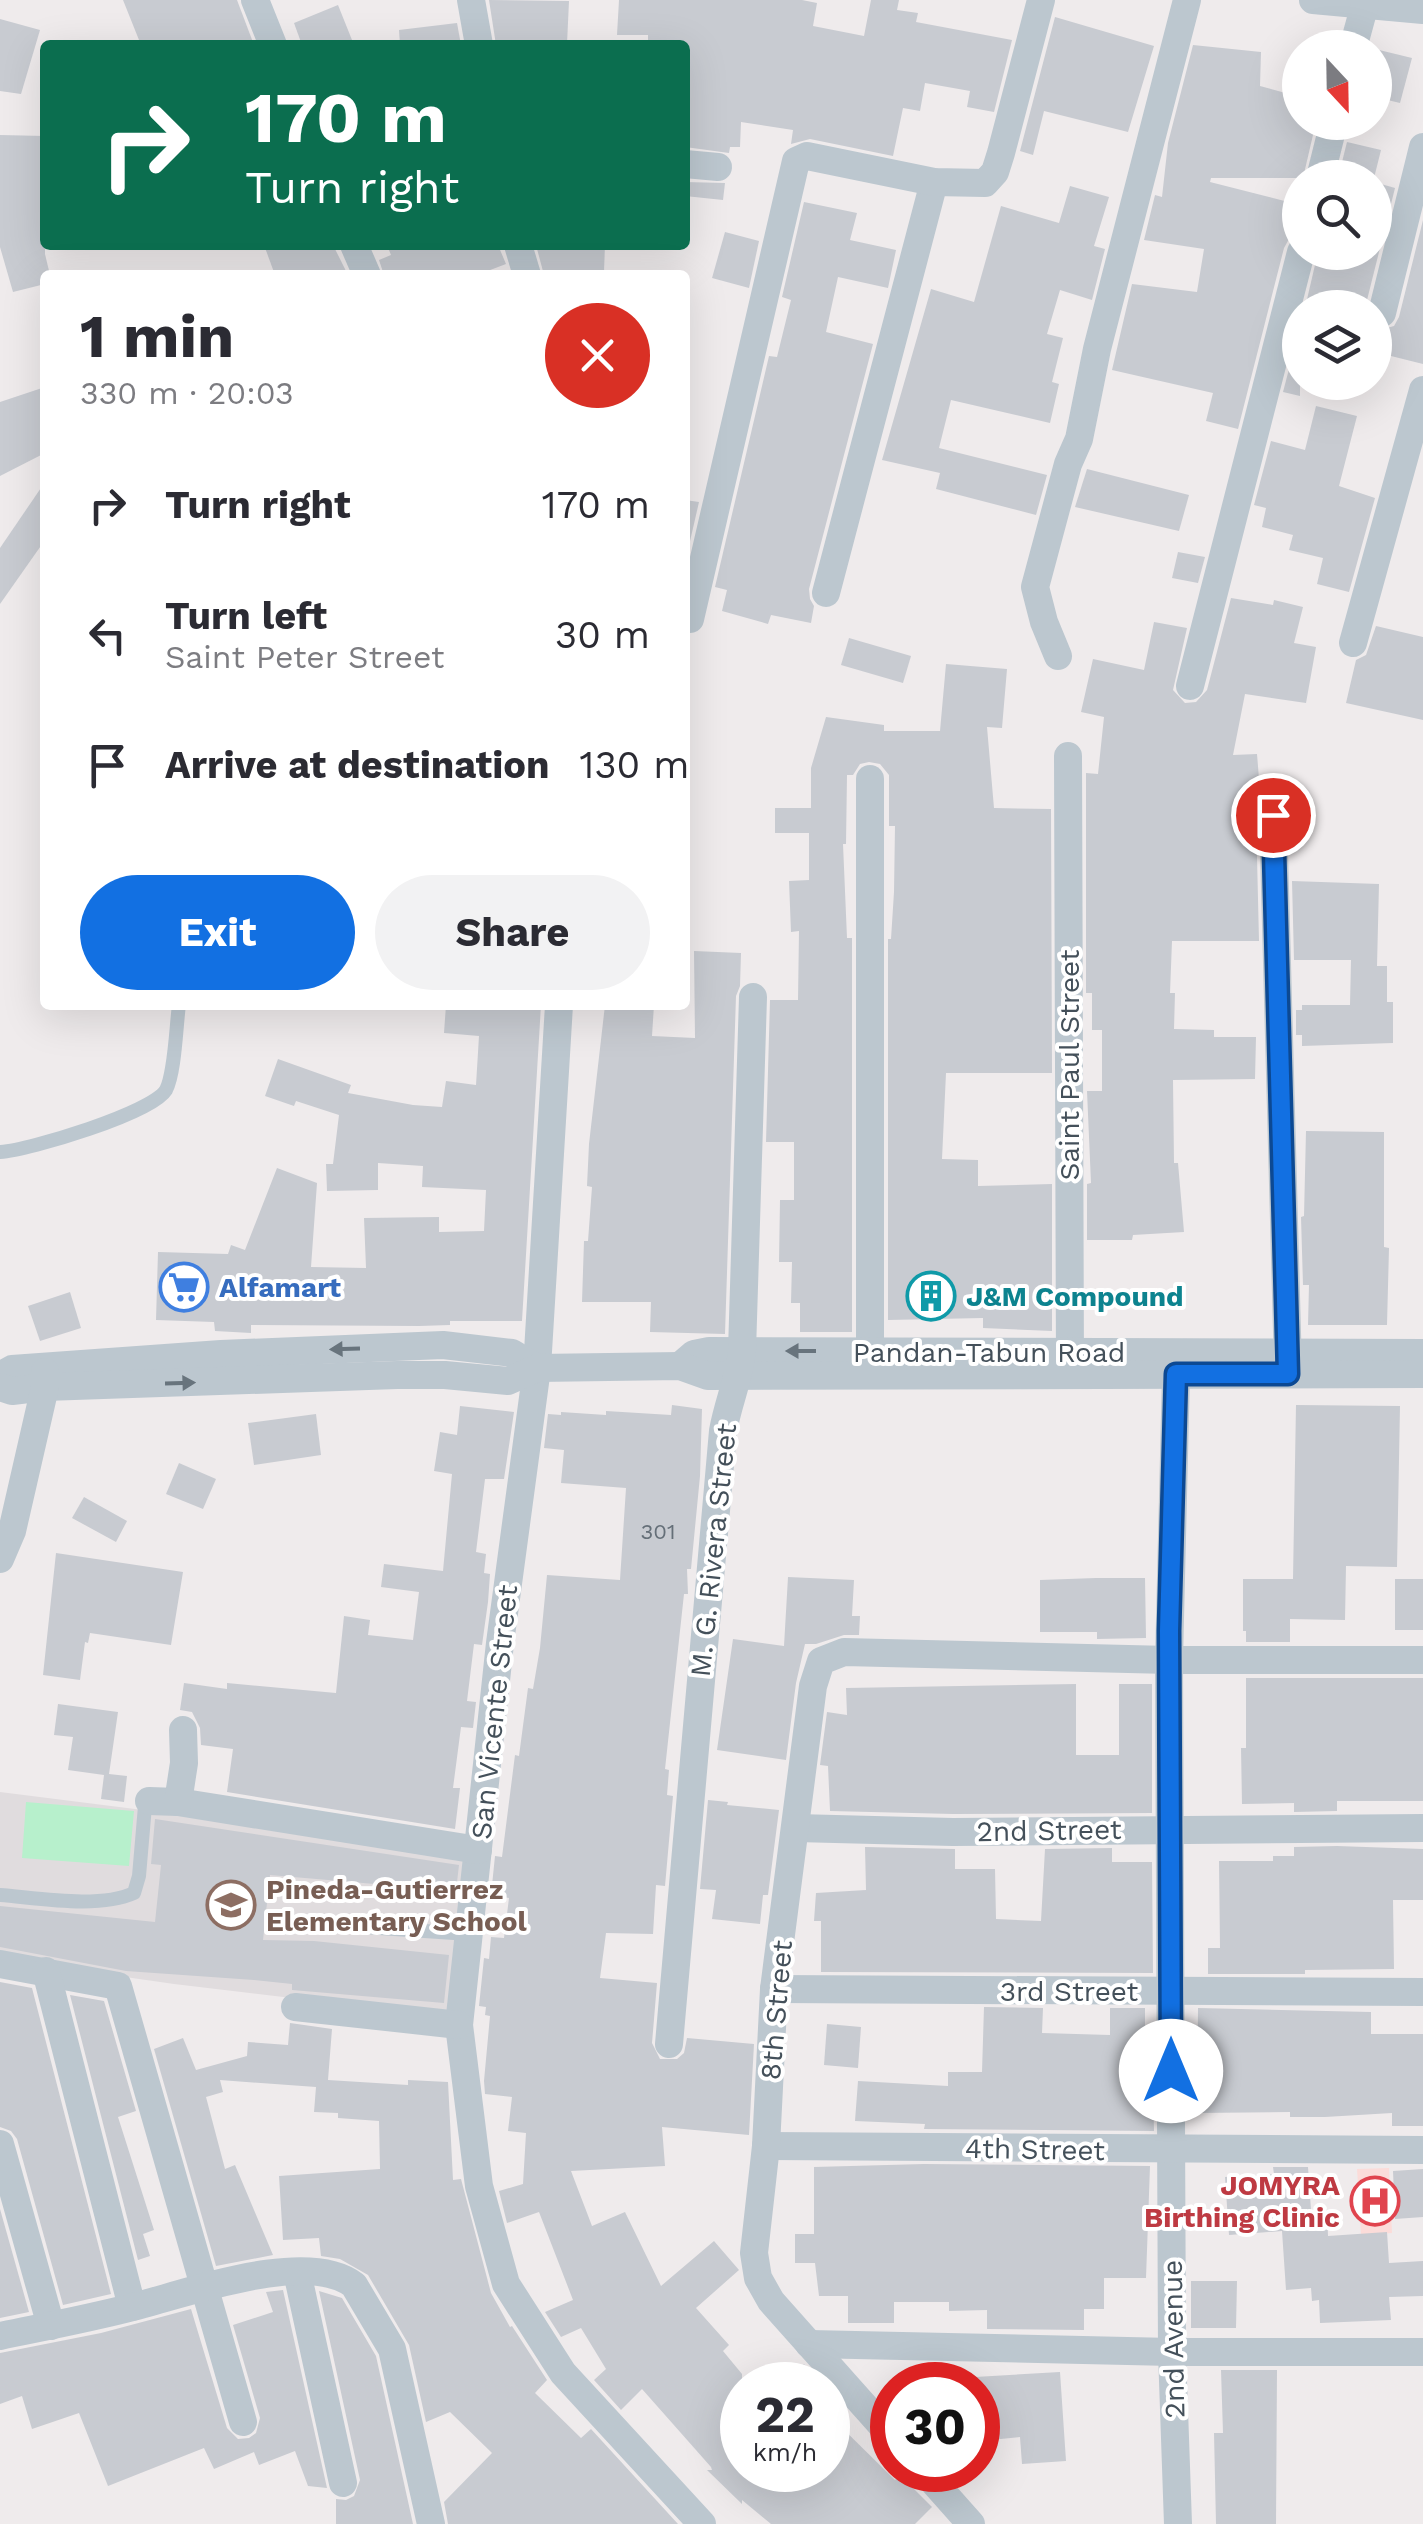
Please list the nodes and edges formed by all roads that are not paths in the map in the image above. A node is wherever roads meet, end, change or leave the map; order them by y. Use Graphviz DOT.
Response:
graph roads {
  1 [pos="255,0"];
  2 [pos="471,0"];
  3 [pos="1041,0"];
  4 [pos="1187,0"];
  5 [pos="1328,0"];
  6 [pos="1365,4"];
  7 [pos="1423,10"];
  8 [pos="1358,30"];
  9 [pos="271,40"];
  10 [pos="478,40"];
  11 [pos="1423,147"];
  12 [pos="690,164"];
  13 [pos="718,166"];
  14 [pos="934,182"];
  15 [pos="1296,270"];
  16 [pos="1388,290"];
  17 [pos="1423,390"];
  18 [pos="826,593"];
  19 [pos="690,619"];
  20 [pos="1353,643"];
  21 [pos="1058,656"];
  22 [pos="1190,686"];
  23 [pos="1068,756"];
  24 [pos="870,779"];
  25 [pos="1273,815"];
  26 [pos="753,997"];
  27 [pos="178,1010"];
  28 [pos="559,1010"];
  29 [pos="0,1152"];
  30 [pos="443,1345"];
  31 [pos="396,1347"];
  32 [pos="1423,1353"];
  33 [pos="741,1363"];
  34 [pos="870,1363"];
  35 [pos="1070,1363"];
  36 [pos="1288,1363"];
  37 [pos="222,1367"];
  38 [pos="538,1368"];
  39 [pos="1176,1374"];
  40 [pos="1423,1374"];
  41 [pos="397,1375"];
  42 [pos="444,1375"];
  43 [pos="0,1376"];
  44 [pos="45,1376"];
  45 [pos="0,1387"];
  46 [pos="0,1559"];
  47 [pos="1169,1660"];
  48 [pos="1423,1660"];
  49 [pos="183,1730"];
  50 [pos="148,1801"];
  51 [pos="178,1802"];
  52 [pos="796,1828"];
  53 [pos="1172,1828"];
  54 [pos="1423,1828"];
  55 [pos="478,1850"];
  56 [pos="0,1895"];
  57 [pos="320,1924"];
  58 [pos="469,1934"];
  59 [pos="0,1964"];
  60 [pos="46,1970"];
  61 [pos="774,1989"];
  62 [pos="1172,1992"];
  63 [pos="1423,1992"];
  64 [pos="295,2007"];
  65 [pos="460,2024"];
  66 [pos="668,2044"];
  67 [pos="0,2144"];
  68 [pos="766,2146"];
  69 [pos="1170,2150"];
  70 [pos="1423,2150"];
  71 [pos="298,2272"];
  72 [pos="202,2286"];
  73 [pos="132,2307"];
  74 [pos="50,2326"];
  75 [pos="0,2336"];
  76 [pos="808,2344"];
  77 [pos="1172,2352"];
  78 [pos="1423,2352"];
  79 [pos="870,2413"];
  80 [pos="243,2422"];
  81 [pos="343,2483"];
  82 [pos="943,2492"];
  83 [pos="432,2524"];
  84 [pos="701,2524"];
  85 [pos="971,2524"];
  86 [pos="1178,2524"];
  1 -- 9 [label="street"];
  2 -- 10 [label="street"];
  3 -- 14 [label="street"];
  4 -- 21 [label="street"];
  5 -- 6 [label="street"];
  6 -- 7 [label="street"];
  6 -- 8 [label="street"];
  11 -- 16 [label="street"];
  12 -- 13 [label="street"];
  14 -- 18 [label="street"];
  14 -- 19 [label="street"];
  15 -- 22 [label="street"];
  17 -- 20 [label="street"];
  23 -- 35 [label="street, Saint Paul Street"];
  24 -- 34 [label="street"];
  25 -- 36 [label="street"];
  26 -- 33 [label="street, M. G. Rivera Street"];
  27 -- 29 [label="lane"];
  28 -- 38 [label="street, San Vicente Street"];
  30 -- 31 [label="street, Pandan-Tabun Road"];
  30 -- 38 [label="street, Pandan-Tabun Road"];
  30 -- 42 [label="street"];
  31 -- 37 [label="street, Pandan-Tabun Road, one-way"];
  31 -- 41 [label="street"];
  32 -- 36 [label="street, Pandan-Tabun Road"];
  33 -- 34 [label="street, Pandan-Tabun Road"];
  33 -- 38 [label="street, Pandan-Tabun Road"];
  33 -- 66 [label="street, M. G. Rivera Street"];
  34 -- 35 [label="street, Pandan-Tabun Road"];
  35 -- 36 [label="street, Pandan-Tabun Road"];
  35 -- 39 [label="street, Pandan-Tabun Road"];
  36 -- 39 [label="street, Pandan-Tabun Road"];
  36 -- 40 [label="street, Pandan-Tabun Road"];
  37 -- 41 [label="street, Pandan-Tabun Road"];
  37 -- 44 [label="street, Pandan-Tabun Road"];
  38 -- 42 [label="street, Pandan-Tabun Road"];
  38 -- 55 [label="street, San Vicente Street"];
  39 -- 47 [label="street, 2nd Avenue"];
  41 -- 42 [label="street, Pandan-Tabun Road"];
  43 -- 44 [label="street, Pandan-Tabun Road"];
  44 -- 45 [label="street, Pandan-Tabun Road"];
  44 -- 46 [label="street"];
  47 -- 48 [label="street"];
  47 -- 52 [label="street, 8th Street"];
  47 -- 53 [label="street, 2nd Avenue"];
  49 -- 51 [label="street"];
  50 -- 51 [label="street"];
  50 -- 56 [label="lane"];
  51 -- 55 [label="street"];
  52 -- 53 [label="street, 2nd Street"];
  52 -- 61 [label="street, 8th Street"];
  53 -- 54 [label="street, 2nd Street"];
  53 -- 62 [label="street, 2nd Avenue"];
  55 -- 58 [label="street, San Vicente Street"];
  57 -- 58 [label="lane"];
  58 -- 65 [label="street, San Vicente Street"];
  59 -- 60 [label="street"];
  60 -- 72 [label="street"];
  60 -- 73 [label="street"];
  61 -- 62 [label="street, 3rd Street"];
  61 -- 68 [label="street, 8th Street"];
  62 -- 63 [label="street, 3rd Street"];
  62 -- 69 [label="street, 2nd Avenue"];
  64 -- 65 [label="street"];
  65 -- 84 [label="street, San Vicente Street"];
  67 -- 74 [label="street"];
  68 -- 69 [label="street, 4th Street"];
  68 -- 76 [label="street, 8th Street"];
  69 -- 70 [label="street, 4th Street"];
  69 -- 77 [label="street, 2nd Avenue"];
  71 -- 72 [label="street"];
  71 -- 81 [label="street"];
  71 -- 83 [label="street"];
  72 -- 73 [label="street"];
  72 -- 80 [label="street"];
  73 -- 74 [label="street"];
  74 -- 75 [label="street"];
  76 -- 77 [label="street"];
  76 -- 79 [label="street, 8th Street"];
  77 -- 78 [label="street"];
  77 -- 86 [label="street, 2nd Avenue"];
  82 -- 85 [label="street"];
}
